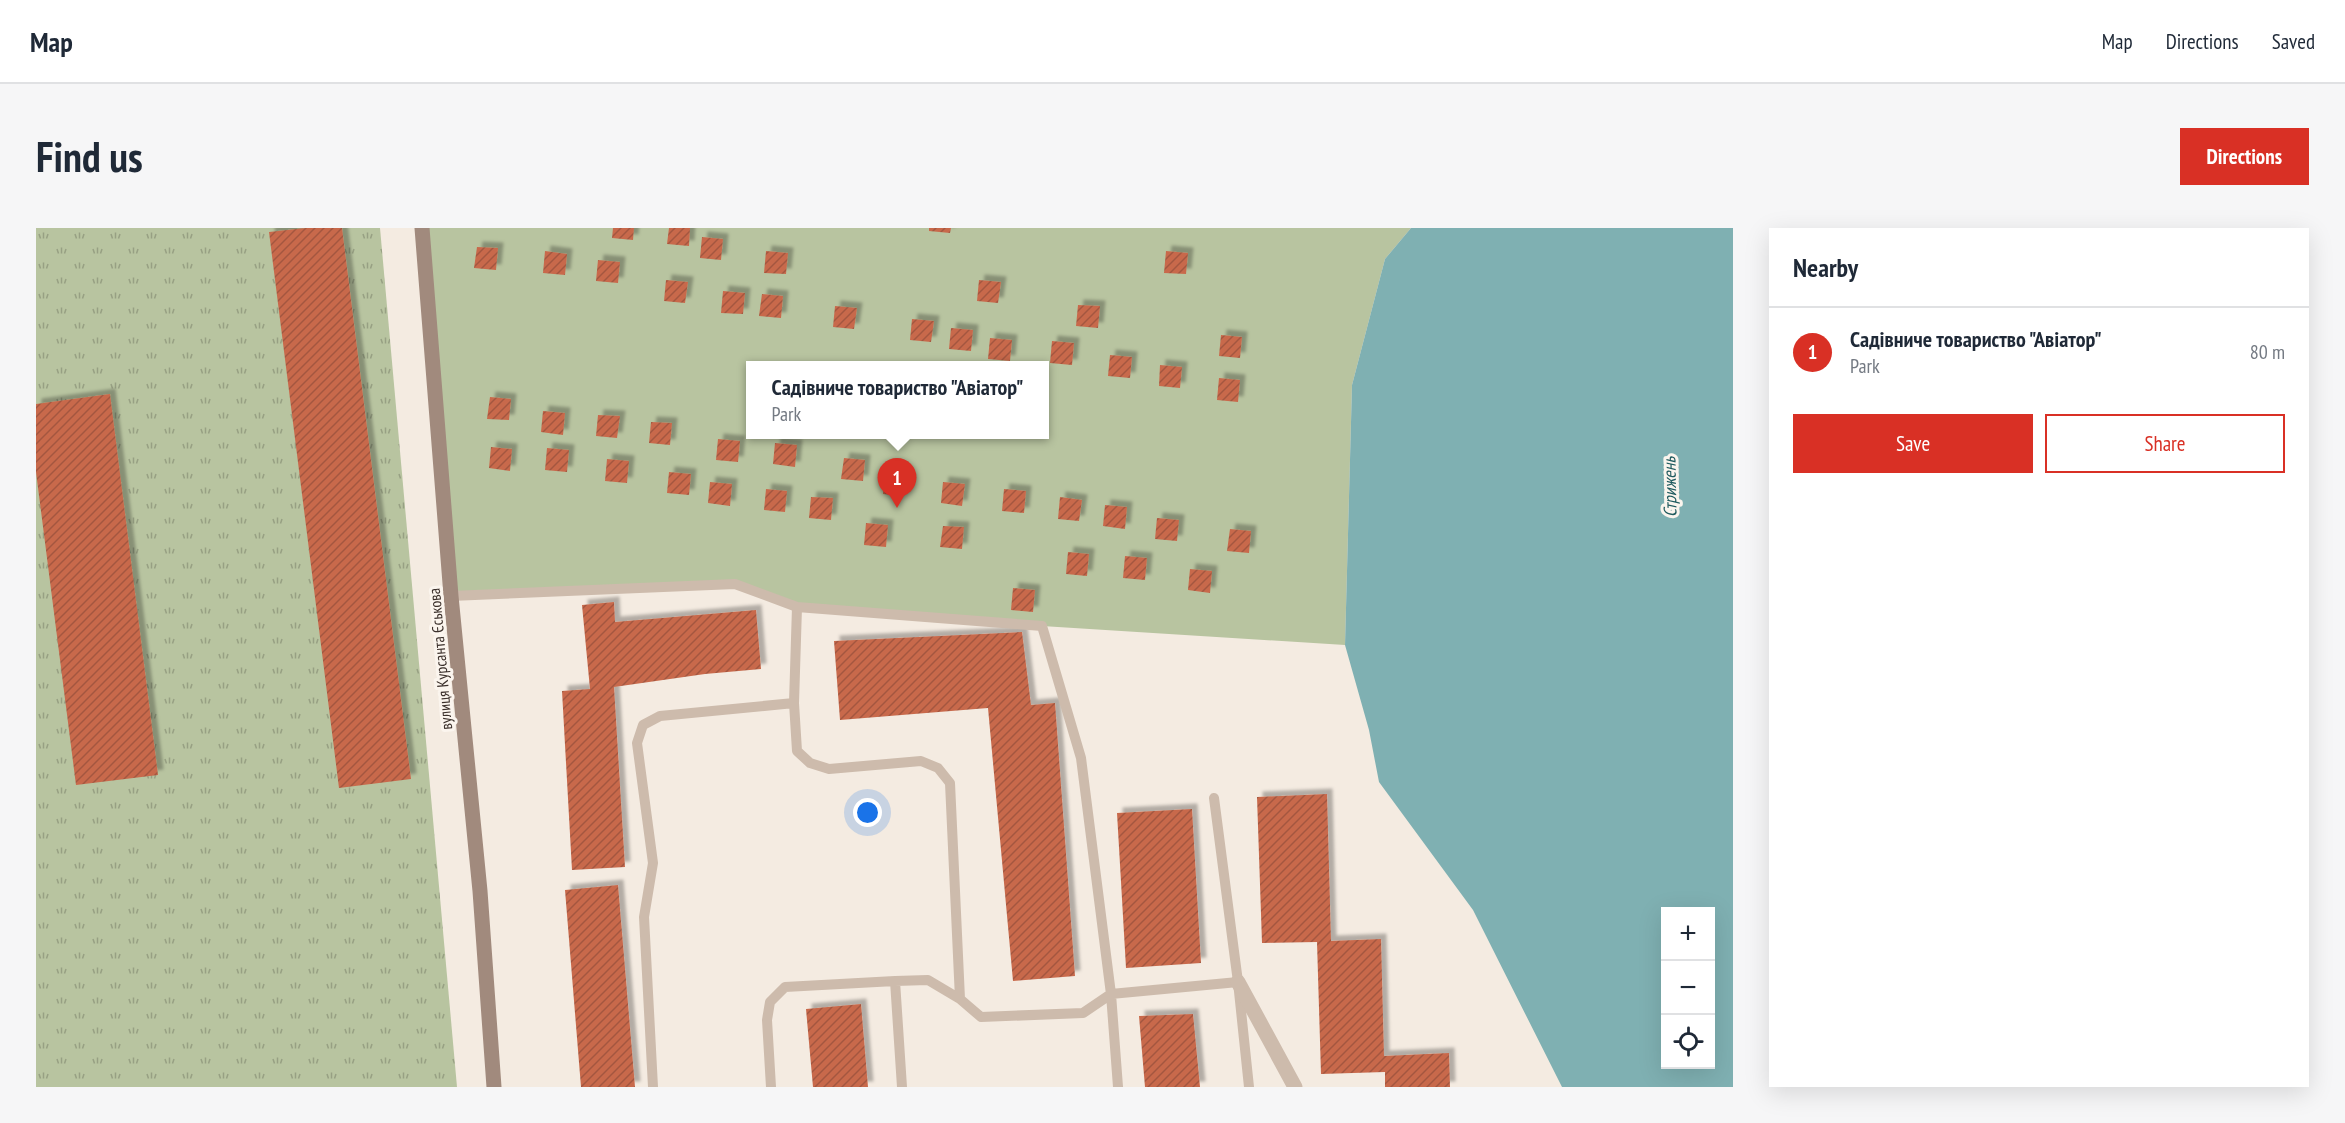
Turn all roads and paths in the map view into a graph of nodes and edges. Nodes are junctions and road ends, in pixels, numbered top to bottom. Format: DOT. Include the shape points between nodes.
graph roads {
  1 [pos="422,228"];
  2 [pos="451,596"];
  3 [pos="797,606"];
  4 [pos="794,703"];
  5 [pos="1214,798"];
  6 [pos="895,981"];
  7 [pos="1238,982"];
  8 [pos="1111,994"];
  9 [pos="960,999"];
  10 [pos="494,1087"];
  11 [pos="653,1087"];
  12 [pos="771,1087"];
  13 [pos="902,1087"];
  14 [pos="1118,1087"];
  15 [pos="1249,1087"];
  16 [pos="1295,1087"];
  1 -- 2 [label="street, вулиця Курсанта Єськова"];
  2 -- 3 [label="lane" via="735,584"];
  2 -- 10 [label="street, вулиця Курсанта Єськова" via="480,891"];
  3 -- 4 [label="lane"];
  3 -- 8 [label="lane" via="1042,626 1081,758"];
  4 -- 9 [label="lane" via="797,751 810,763 829,769 921,761 938,768 950,783"];
  4 -- 11 [label="lane" via="660,716 643,725 637,743 653,863 644,917"];
  5 -- 7 [label="lane"];
  6 -- 9 [label="lane" via="928,980"];
  6 -- 12 [label="lane" via="784,987 770,1002 767,1020"];
  6 -- 13 [label="lane"];
  7 -- 8 [label="lane"];
  7 -- 15 [label="lane"];
  7 -- 16 [label="street"];
  8 -- 9 [label="lane" via="1083,1013 981,1017"];
  8 -- 14 [label="lane"];
}
